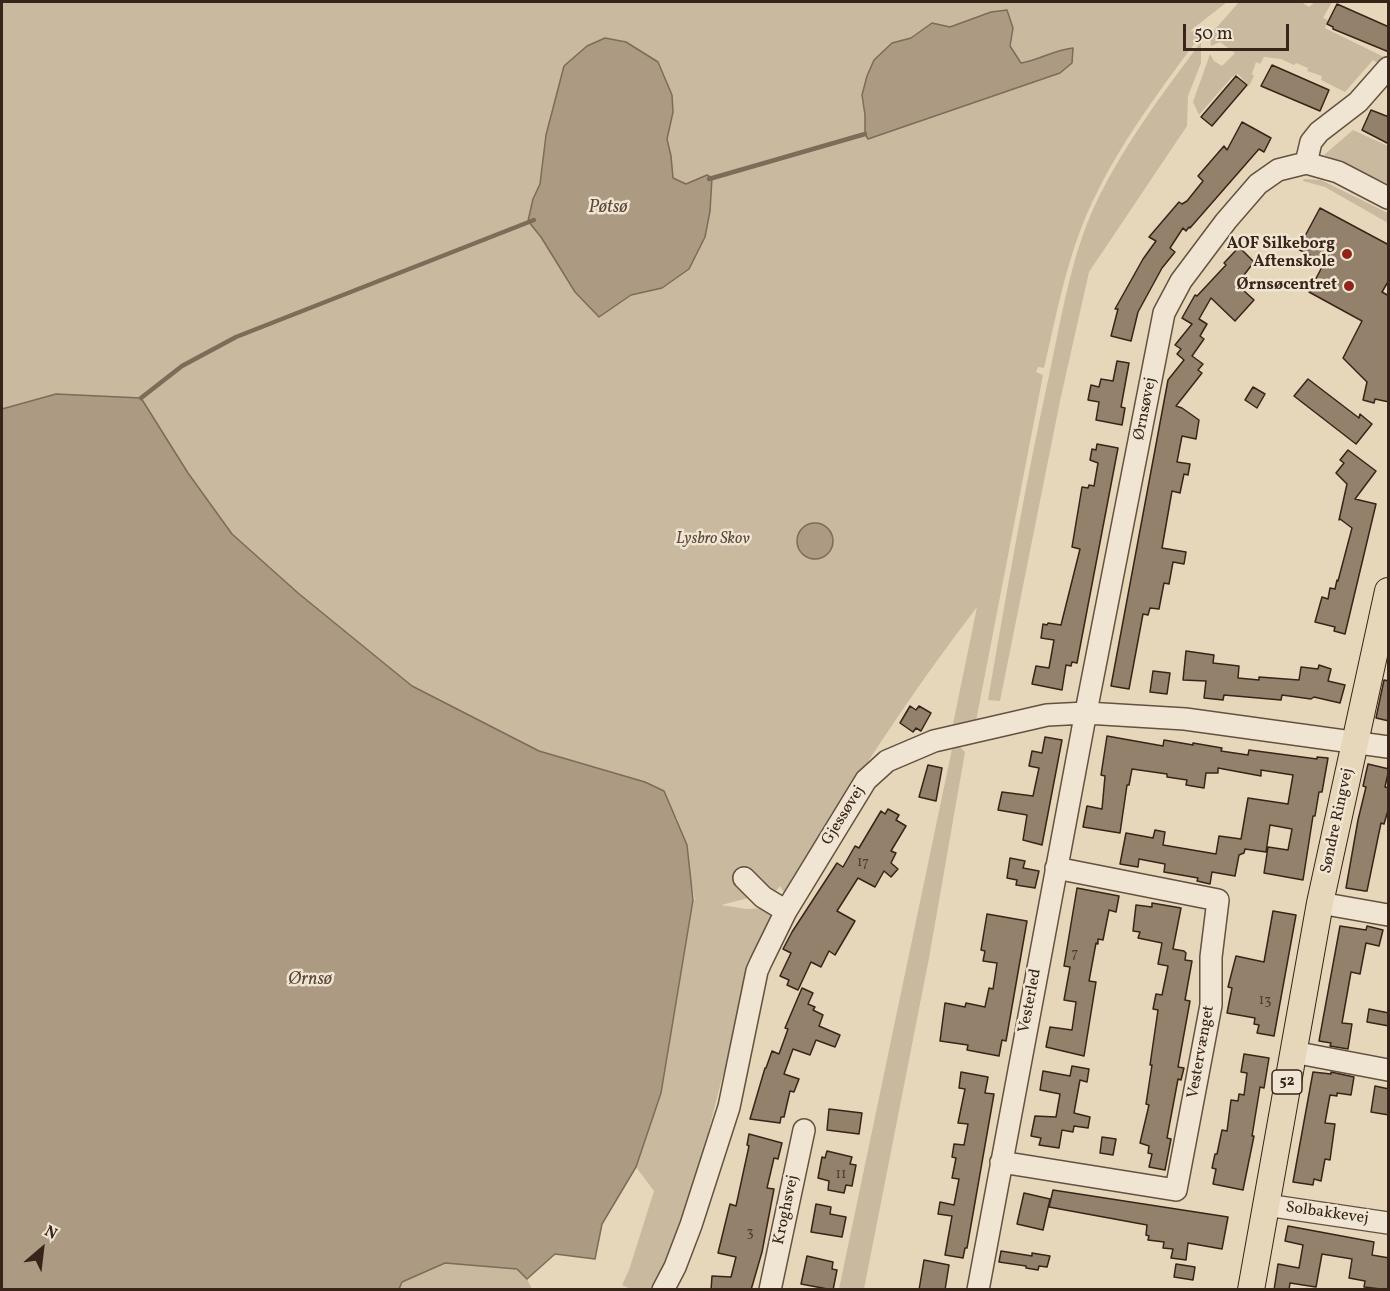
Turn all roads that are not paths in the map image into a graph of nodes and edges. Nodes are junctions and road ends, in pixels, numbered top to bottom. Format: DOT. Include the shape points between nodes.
graph roads {
  1 [pos="1389,68"];
  2 [pos="1306,163"];
  3 [pos="1389,198"];
  4 [pos="1389,591"];
  5 [pos="1086,713"];
  6 [pos="1355,741"];
  7 [pos="1389,747"];
  8 [pos="1056,868"];
  9 [pos="744,878"];
  10 [pos="1320,903"];
  11 [pos="786,911"];
  12 [pos="1389,915"];
  13 [pos="1293,1052"];
  14 [pos="1389,1070"];
  15 [pos="804,1130"];
  16 [pos="1001,1162"];
  17 [pos="1266,1205"];
  18 [pos="1389,1223"];
  19 [pos="663,1290"];
  20 [pos="770,1290"];
  21 [pos="978,1290"];
  22 [pos="1251,1290"];
  1 -- 2 [label="street" via="1358,102 1319,132 1311,142"];
  2 -- 3 [label="street" via="1338,172"];
  2 -- 5 [label="street, Ørnsøvej" via="1278,170 1258,184 1181,281 1164,313"];
  4 -- 6 [label="main road, Søndre Ringvej / 52"];
  5 -- 6 [label="street, Gjessøvej" via="1185,719"];
  5 -- 8 [label="street, Vesterled"];
  5 -- 11 [label="street, Gjessøvej" via="1047,715 934,741 887,761 866,780"];
  6 -- 7 [label="street, Gjessøvej"];
  6 -- 10 [label="main road, Søndre Ringvej / 52"];
  8 -- 16 [label="street, Vesterled"];
  8 -- 16 [label="street, Vestervænget" via="1218,900 1211,957 1211,1005 1176,1190"];
  9 -- 11 [label="street" via="763,897"];
  10 -- 12 [label="street"];
  10 -- 13 [label="main road, Søndre Ringvej / 52"];
  11 -- 19 [label="street, Gjessøvej" via="757,971 729,1107 691,1225"];
  13 -- 14 [label="street"];
  13 -- 17 [label="main road, Søndre Ringvej / 52"];
  15 -- 20 [label="street, Kroghsvej"];
  16 -- 21 [label="street, Vesterled"];
  17 -- 18 [label="street, Solbakkevej"];
  17 -- 22 [label="main road, Søndre Ringvej / 52"];
}
